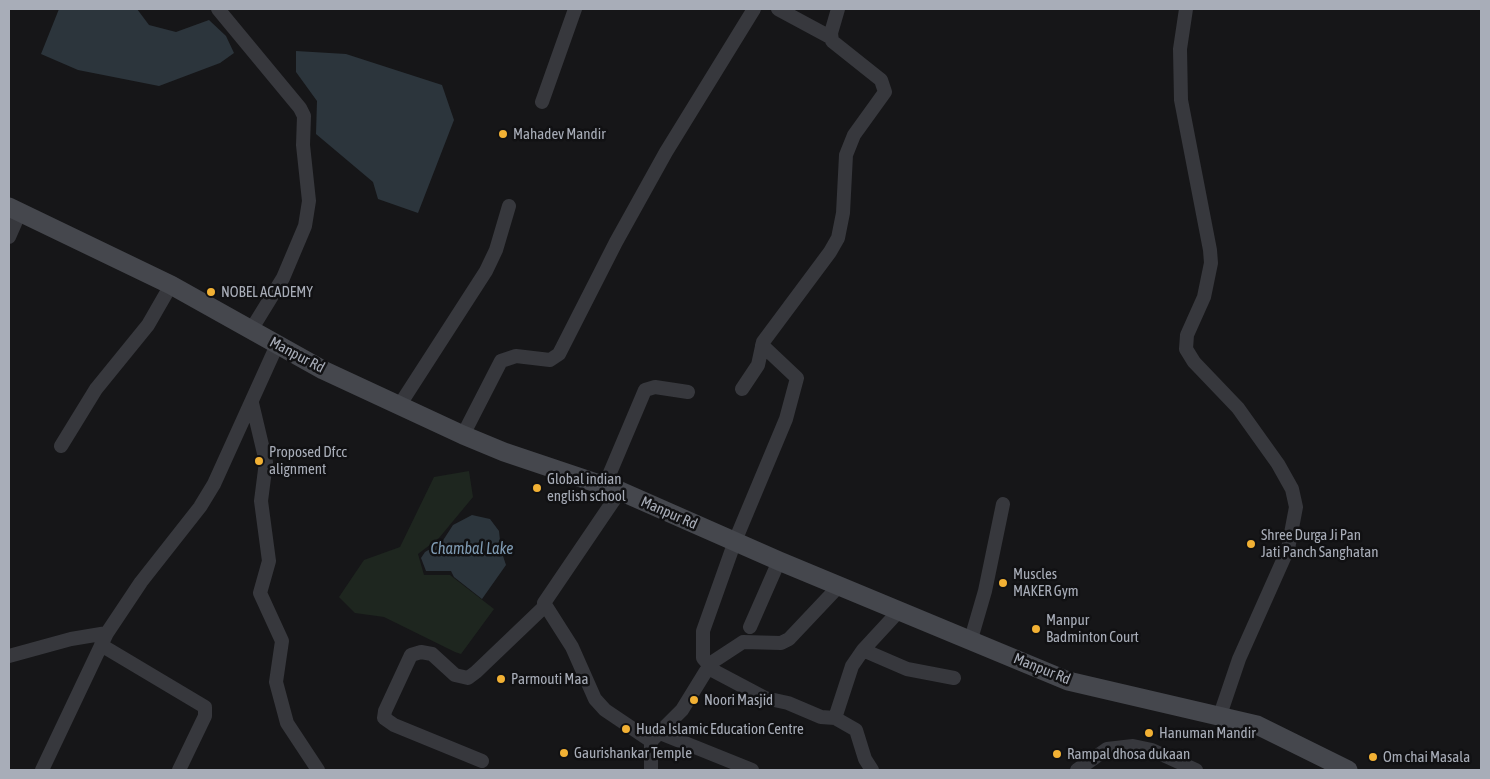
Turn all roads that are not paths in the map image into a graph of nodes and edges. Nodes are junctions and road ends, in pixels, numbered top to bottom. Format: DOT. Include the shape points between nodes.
graph roads {
  1 [pos="218,9"];
  2 [pos="575,9"];
  3 [pos="754,9"];
  4 [pos="778,9"];
  5 [pos="838,9"];
  6 [pos="1186,9"];
  7 [pos="830,37"];
  8 [pos="542,102"];
  9 [pos="509,206"];
  10 [pos="14,209"];
  11 [pos="9,236"];
  12 [pos="171,284"];
  13 [pos="251,330"];
  14 [pos="277,345"];
  15 [pos="762,345"];
  16 [pos="742,389"];
  17 [pos="688,392"];
  18 [pos="252,403"];
  19 [pos="399,406"];
  20 [pos="463,435"];
  21 [pos="61,446"];
  22 [pos="612,489"];
  23 [pos="1003,504"];
  24 [pos="734,541"];
  25 [pos="779,560"];
  26 [pos="840,585"];
  27 [pos="545,606"];
  28 [pos="899,611"];
  29 [pos="750,627"];
  30 [pos="104,639"];
  31 [pos="971,639"];
  32 [pos="863,650"];
  33 [pos="9,656"];
  34 [pos="711,665"];
  35 [pos="954,678"];
  36 [pos="1220,715"];
  37 [pos="835,718"];
  38 [pos="656,737"];
  39 [pos="482,761"];
  40 [pos="42,770"];
  41 [pos="179,770"];
  42 [pos="318,770"];
  43 [pos="651,770"];
  44 [pos="752,770"];
  45 [pos="872,770"];
  46 [pos="1077,770"];
  47 [pos="1196,770"];
  48 [pos="1348,770"];
  1 -- 13 [label="street" via="304,116 302,137 309,201 305,226 283,278"];
  2 -- 8 [label="street"];
  3 -- 20 [label="street" via="666,152 559,354 550,360 516,356 501,361"];
  4 -- 7 [label="street"];
  5 -- 7 [label="street"];
  6 -- 36 [label="street" via="1180,49 1181,100 1211,262 1204,296 1187,335 1186,349 1194,362 1238,408 1278,464 1292,489 1296,507 1288,549 1239,659"];
  7 -- 15 [label="street" via="834,44 881,80 885,92 854,135 846,155 843,213 838,238"];
  9 -- 19 [label="street" via="486,271"];
  10 -- 11 [label="street"];
  10 -- 12 [label="main road, Manpur Rd"];
  12 -- 13 [label="main road, Manpur Rd"];
  12 -- 21 [label="street" via="148,325 96,389"];
  13 -- 14 [label="main road, Manpur Rd"];
  14 -- 18 [label="street"];
  14 -- 19 [label="main road, Manpur Rd"];
  15 -- 16 [label="street" via="758,365"];
  15 -- 24 [label="street" via="797,378 786,419"];
  17 -- 22 [label="street" via="655,387 645,390"];
  18 -- 30 [label="street" via="229,456 200,507 141,582"];
  18 -- 42 [label="street" via="266,462 262,501 269,561 260,593 283,646 276,682 286,723"];
  19 -- 20 [label="main road, Manpur Rd"];
  20 -- 22 [label="main road, Manpur Rd"];
  22 -- 24 [label="main road, Manpur Rd"];
  22 -- 27 [label="street" via="546,597"];
  23 -- 31 [label="street" via="985,591"];
  24 -- 25 [label="main road, Manpur Rd"];
  24 -- 34 [label="street" via="703,631 703,658"];
  25 -- 26 [label="main road, Manpur Rd"];
  25 -- 29 [label="street"];
  26 -- 28 [label="main road, Manpur Rd"];
  26 -- 34 [label="street" via="789,639 781,643 743,642"];
  27 -- 38 [label="street" via="572,647 595,699 605,710"];
  27 -- 39 [label="street" via="468,678 455,675 428,652 411,655 384,711 384,718 394,725"];
  28 -- 31 [label="main road, Manpur Rd"];
  28 -- 32 [label="street"];
  30 -- 33 [label="street" via="77,638"];
  30 -- 40 [label="street"];
  30 -- 41 [label="street" via="205,707 205,716"];
  31 -- 36 [label="main road, Manpur Rd" via="1068,681"];
  32 -- 35 [label="street" via="907,669"];
  32 -- 37 [label="street" via="852,666"];
  34 -- 37 [label="street" via="714,672 765,698 788,703 821,717"];
  34 -- 38 [label="street" via="682,710"];
  36 -- 48 [label="main road, Manpur Rd" via="1275,732"];
  37 -- 45 [label="street" via="856,730"];
  38 -- 43 [label="street"];
  38 -- 44 [label="street"];
  46 -- 47 [label="street" via="1107,749 1133,746 1152,750"];
}
